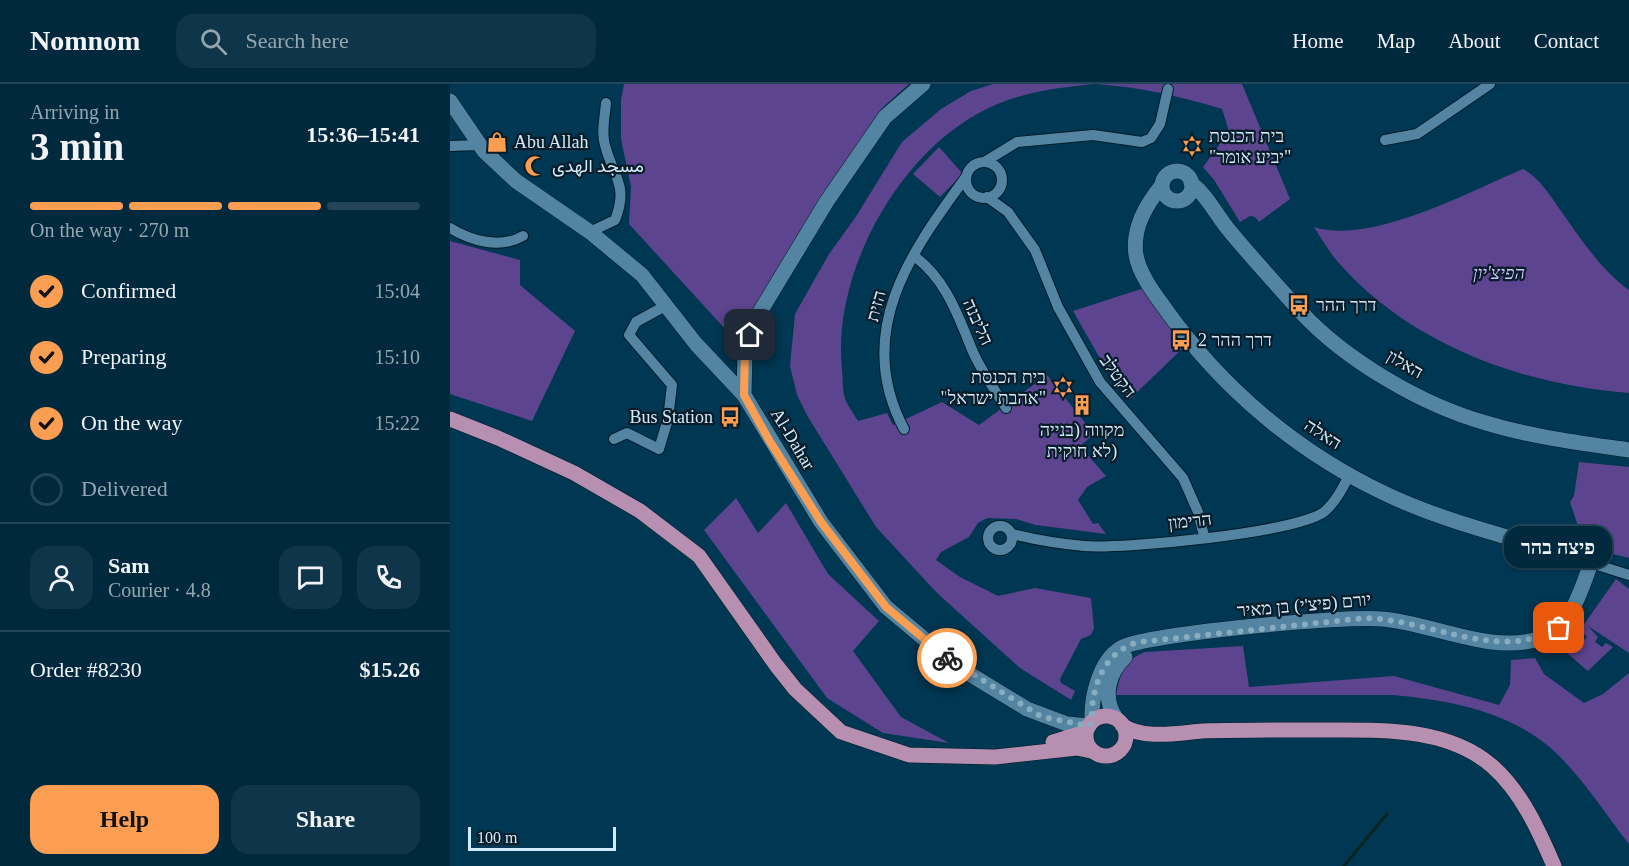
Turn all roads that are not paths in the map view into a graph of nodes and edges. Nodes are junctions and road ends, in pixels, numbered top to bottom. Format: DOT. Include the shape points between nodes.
graph roads {
  1 [pos="923,84"];
  2 [pos="1490,84"];
  3 [pos="1168,89"];
  4 [pos="450,101"];
  5 [pos="606,103"];
  6 [pos="1385,140"];
  7 [pos="1017,142"];
  8 [pos="480,145"];
  9 [pos="450,146"];
  10 [pos="986,161"];
  11 [pos="1001,174"];
  12 [pos="966,177"];
  13 [pos="1191,183"];
  14 [pos="1162,184"];
  15 [pos="1001,186"];
  16 [pos="983,197"];
  17 [pos="1178,201"];
  18 [pos="948,202"];
  19 [pos="1217,213"];
  20 [pos="1139,221"];
  21 [pos="1019,225"];
  22 [pos="450,228"];
  23 [pos="590,232"];
  24 [pos="523,236"];
  25 [pos="914,256"];
  26 [pos="665,306"];
  27 [pos="744,395"];
  28 [pos="1006,408"];
  29 [pos="450,419"];
  30 [pos="904,429"];
  31 [pos="614,439"];
  32 [pos="1629,450"];
  33 [pos="1350,474"];
  34 [pos="1012,534"];
  35 [pos="1204,536"];
  36 [pos="1591,563"];
  37 [pos="1629,575"];
  38 [pos="1154,639"];
  39 [pos="1119,722"];
  40 [pos="1089,726"];
  41 [pos="1161,734"];
  42 [pos="1125,742"];
  43 [pos="1091,751"];
  44 [pos="942,756"];
  45 [pos="1554,866"];
  1 -- 27 [label="street" via="885,117 827,201 755,320 745,350"];
  2 -- 6 [label="street" via="1417,134"];
  3 -- 7 [label="street" via="1156,133 1142,142 1093,135"];
  4 -- 8 [label="street, Al-Dahar"];
  5 -- 23 [label="street" via="604,144 621,186 621,204 615,220"];
  7 -- 10 [label="street"];
  7 -- 11 [label="street" via="1005,159"];
  8 -- 9 [label="street"];
  8 -- 23 [label="street, Al-Dahar" via="516,181"];
  10 -- 11 [label="street"];
  10 -- 12 [label="street" via="975,165"];
  11 -- 15 [label="street"];
  12 -- 16 [label="street" via="967,187"];
  12 -- 18 [label="street, הזית"];
  13 -- 14 [label="street" via="1177,171 1166,175"];
  13 -- 17 [label="street" via="1188,195"];
  13 -- 19 [label="street, האלון" via="1204,193"];
  14 -- 17 [label="street" via="1167,196"];
  14 -- 20 [label="street, האלה"];
  15 -- 16 [label="street" via="993,196"];
  15 -- 21 [label="street, הקטלב"];
  16 -- 18 [label="street" via="972,194"];
  16 -- 21 [label="street, הקטלב" via="1008,212"];
  17 -- 19 [label="street, האלון" via="1197,203"];
  17 -- 20 [label="street" via="1161,202"];
  18 -- 25 [label="street, הזית" via="926,230"];
  19 -- 32 [label="street, האלון" via="1314,326 1404,387 1448,410 1487,424"];
  20 -- 33 [label="street, האלה" via="1136,256 1142,271 1151,290 1191,344 1234,392 1292,438"];
  21 -- 35 [label="street, הקטלב" via="1035,250 1084,357 1125,413 1183,478"];
  22 -- 24 [label="street" via="468,239 510,243"];
  23 -- 26 [label="street, Al-Dahar" via="642,275"];
  25 -- 28 [label="street, הליבנה" via="941,283 974,354"];
  25 -- 30 [label="street, הזית" via="888,312 884,354 892,404"];
  26 -- 27 [label="street, Al-Dahar"];
  26 -- 31 [label="street" via="636,322 629,335 672,385 668,420 659,449 627,433"];
  27 -- 40 [label="street, Al-Dahar" via="821,522 886,607 958,667 1026,709 1058,721"];
  29 -- 44 [label="main road" via="574,473 640,511 699,556 795,689 841,732 909,755"];
  33 -- 35 [label="street, הרימון" via="1325,511 1310,520"];
  33 -- 36 [label="street, האלה" via="1389,495 1437,513"];
  34 -- 35 [label="street, הרימון" via="1042,542 1094,546"];
  36 -- 37 [label="street"];
  36 -- 38 [label="street, יורם (פיצ'י) בן מאיר" via="1575,603 1559,628 1530,641 1492,641 1365,618"];
  38 -- 39 [label="street, יורם (פיצ'י) בן מאיר" via="1128,653 1114,671 1107,695 1109,708"];
  38 -- 40 [label="street, יורם (פיצ'י) בן מאיר" via="1129,644 1113,654 1098,680"];
  39 -- 40 [label="main road" via="1104,716"];
  39 -- 41 [label="main road" via="1133,732"];
  39 -- 42 [label="main road"];
  40 -- 43 [label="main road" via="1086,739"];
  40 -- 44 [label="main road" via="1053,742"];
  41 -- 42 [label="main road"];
  41 -- 45 [label="main road" via="1345,731 1405,732 1436,738 1472,751 1493,767 1515,793"];
  42 -- 43 [label="main road" via="1114,755 1102,756"];
  43 -- 44 [label="main road" via="1077,748 995,757"];
}
